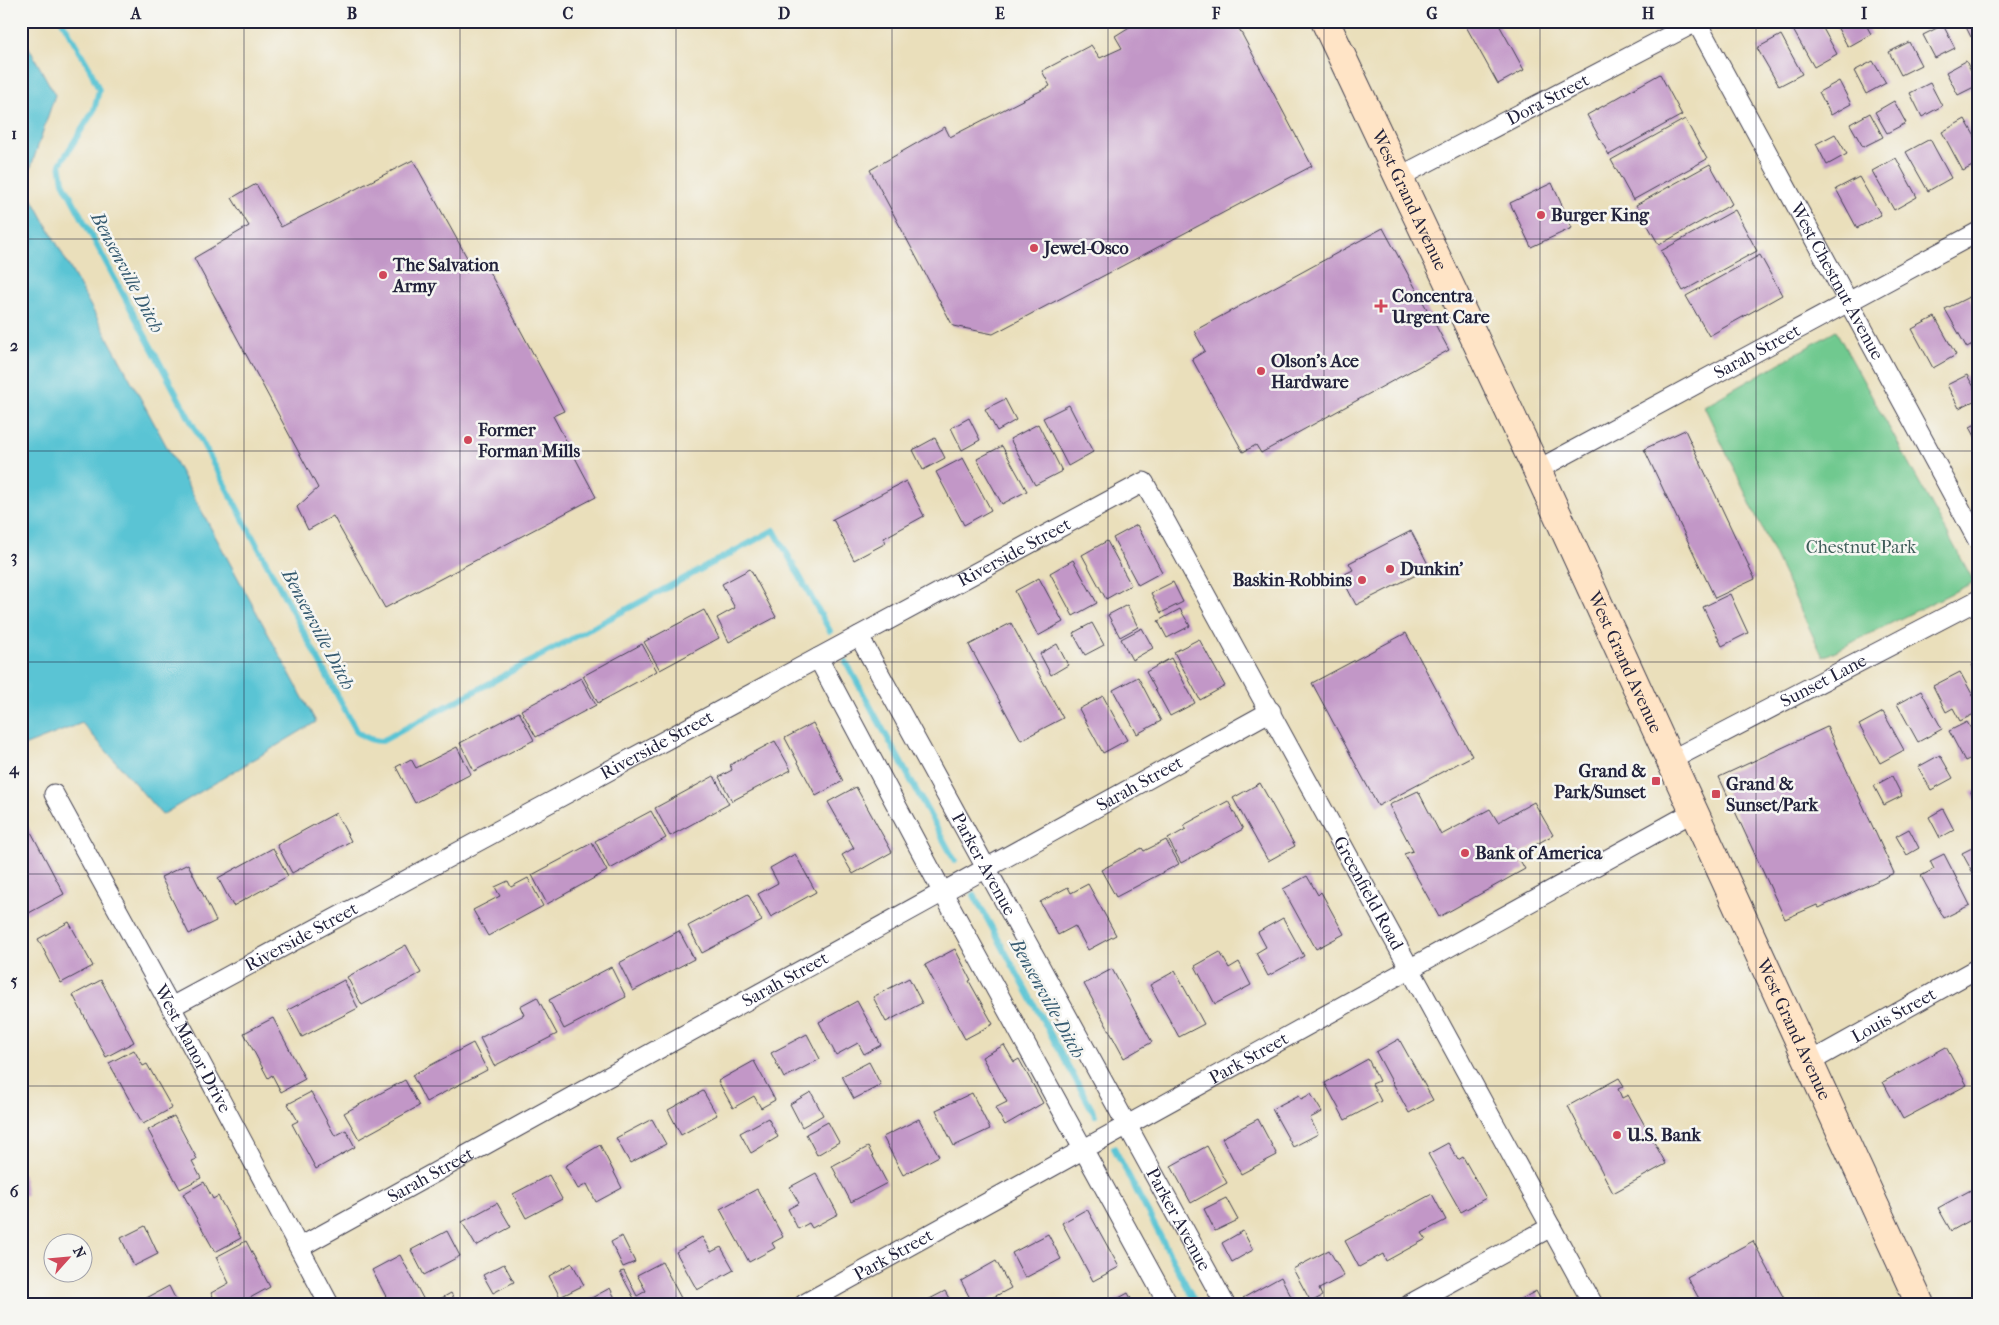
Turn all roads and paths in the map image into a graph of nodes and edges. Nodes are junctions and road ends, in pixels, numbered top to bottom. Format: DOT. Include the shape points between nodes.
graph roads {
  1 [pos="1325,21"];
  2 [pos="1697,22"];
  3 [pos="1397,178"];
  4 [pos="1978,232"];
  5 [pos="1849,303"];
  6 [pos="1537,470"];
  7 [pos="1144,482"];
  8 [pos="1978,541"];
  9 [pos="1978,600"];
  10 [pos="859,636"];
  11 [pos="818,658"];
  12 [pos="1271,711"];
  13 [pos="1670,761"];
  14 [pos="54,794"];
  15 [pos="1693,812"];
  16 [pos="986,866"];
  17 [pos="942,891"];
  18 [pos="1409,968"];
  19 [pos="1978,968"];
  20 [pos="171,1007"];
  21 [pos="1808,1063"];
  22 [pos="1126,1125"];
  23 [pos="1083,1149"];
  24 [pos="1551,1227"];
  25 [pos="300,1247"];
  26 [pos="326,1303"];
  27 [pos="804,1304"];
  28 [pos="1168,1304"];
  29 [pos="1224,1304"];
  30 [pos="1410,1304"];
  31 [pos="1593,1304"];
  32 [pos="1920,1304"];
  1 -- 3 [label="main road, West Grand Avenue"];
  2 -- 3 [label="street, Dora Street"];
  2 -- 5 [label="street, West Chestnut Avenue"];
  3 -- 6 [label="main road, West Grand Avenue"];
  4 -- 5 [label="street, Sarah Street"];
  5 -- 6 [label="street, Sarah Street"];
  5 -- 8 [label="street, West Chestnut Avenue"];
  6 -- 13 [label="main road, West Grand Avenue"];
  7 -- 10 [label="street, Riverside Street"];
  7 -- 12 [label="street, Greenfield Road"];
  9 -- 13 [label="street, Sunset Lane"];
  10 -- 11 [label="street, Riverside Street"];
  10 -- 16 [label="street, Parker Avenue"];
  11 -- 17 [label="street"];
  11 -- 20 [label="street, Riverside Street"];
  12 -- 16 [label="street, Sarah Street"];
  12 -- 18 [label="street, Greenfield Road"];
  13 -- 15 [label="main road, West Grand Avenue"];
  14 -- 20 [label="street, West Manor Drive"];
  15 -- 18 [label="street, Park Street"];
  15 -- 21 [label="main road, West Grand Avenue"];
  16 -- 17 [label="street, Sarah Street"];
  16 -- 22 [label="street, Parker Avenue"];
  17 -- 23 [label="street"];
  17 -- 25 [label="street, Sarah Street"];
  18 -- 22 [label="street, Park Street"];
  18 -- 24 [label="street, Greenfield Road"];
  19 -- 21 [label="street, Louis Street"];
  20 -- 25 [label="street, West Manor Drive"];
  21 -- 32 [label="main road, West Grand Avenue"];
  22 -- 23 [label="street, Park Street"];
  22 -- 29 [label="street, Parker Avenue"];
  23 -- 27 [label="street, Park Street"];
  23 -- 28 [label="street"];
  24 -- 30 [label="street"];
  24 -- 31 [label="street, Greenfield Road"];
  25 -- 26 [label="street, West Manor Drive"];
}
